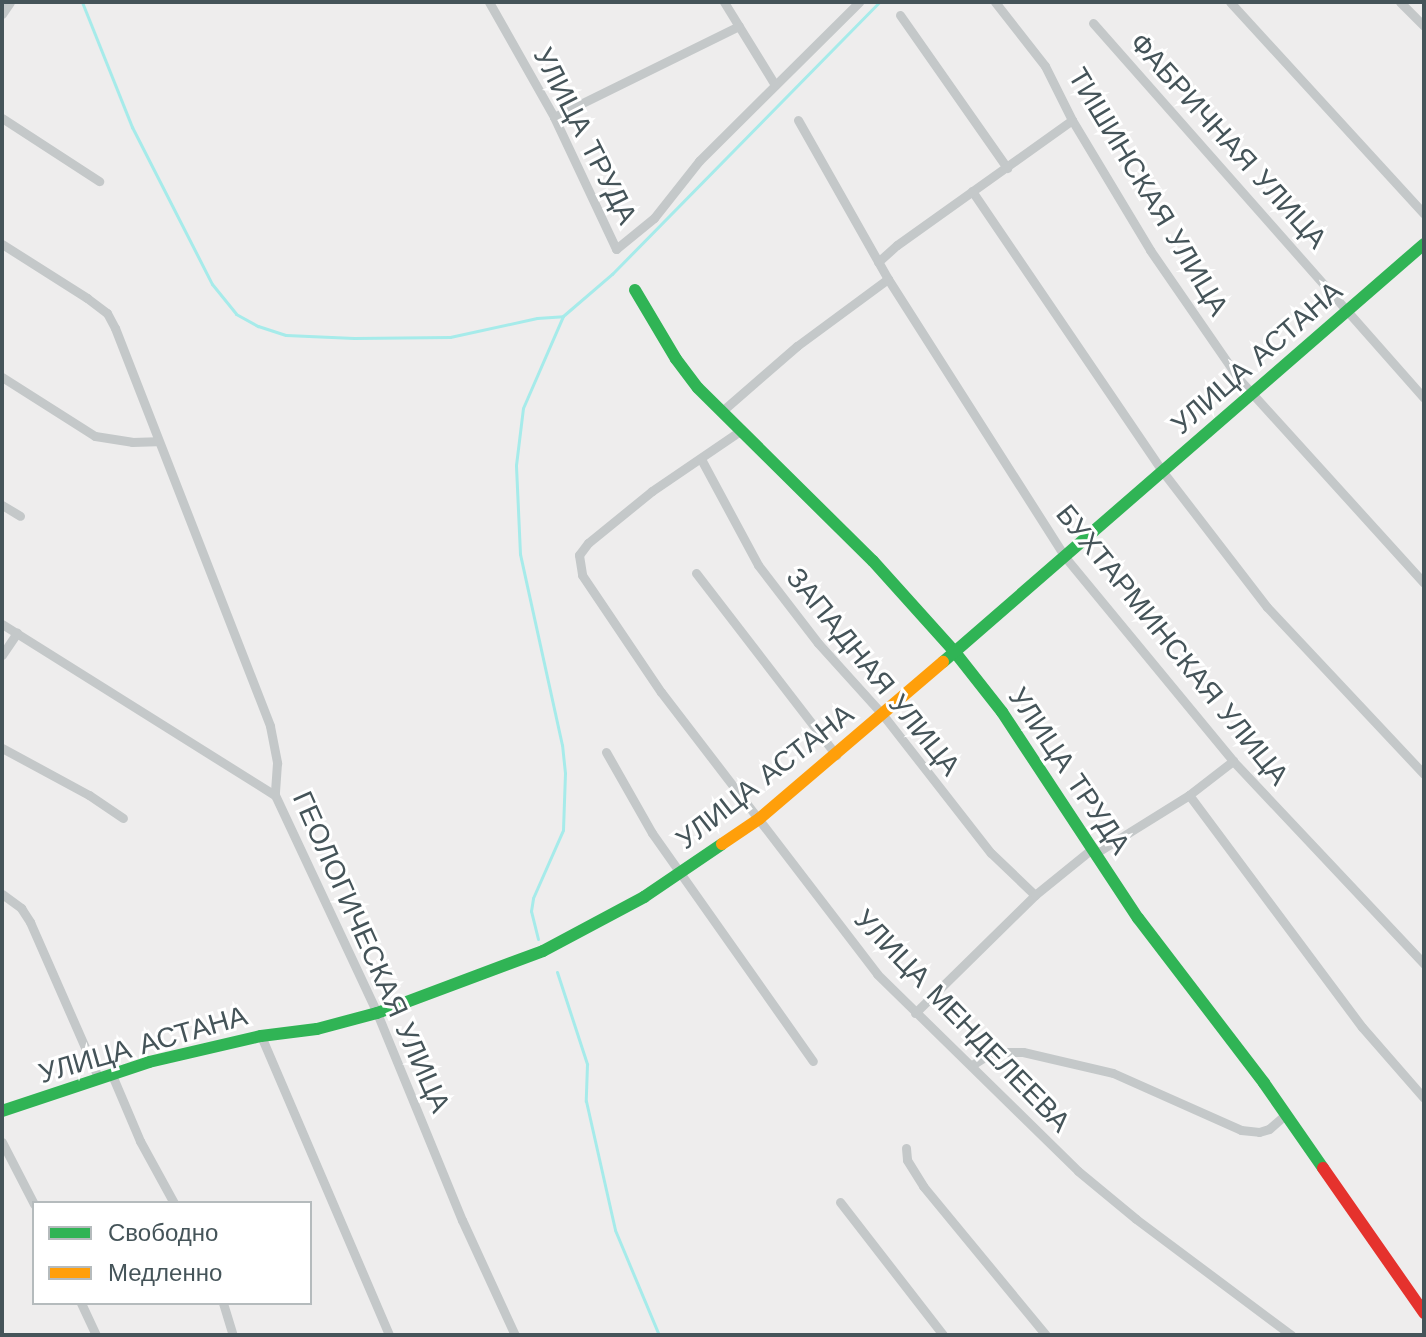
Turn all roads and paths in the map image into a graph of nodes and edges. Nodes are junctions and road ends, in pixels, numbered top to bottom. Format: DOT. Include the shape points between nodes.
graph roads {
  1 [pos="10,2"];
  2 [pos="489,2"];
  3 [pos="724,2"];
  4 [pos="859,2"];
  5 [pos="995,2"];
  6 [pos="1230,2"];
  7 [pos="1400,2"];
  8 [pos="2,14"];
  9 [pos="900,15"];
  10 [pos="1093,23"];
  11 [pos="739,26"];
  12 [pos="1424,26"];
  13 [pos="775,85"];
  14 [pos="554,117"];
  15 [pos="2,118"];
  16 [pos="798,120"];
  17 [pos="1072,120"];
  18 [pos="1007,168"];
  19 [pos="99,181"];
  20 [pos="972,191"];
  21 [pos="1424,214"];
  22 [pos="2,244"];
  23 [pos="1424,244"];
  24 [pos="878,262"];
  25 [pos="888,279"];
  26 [pos="635,290"];
  27 [pos="1347,311"];
  28 [pos="2,377"];
  29 [pos="1251,393"];
  30 [pos="1424,398"];
  31 [pos="721,412"];
  32 [pos="740,431"];
  33 [pos="156,441"];
  34 [pos="701,459"];
  35 [pos="1163,472"];
  36 [pos="2,505"];
  37 [pos="20,516"];
  38 [pos="1065,557"];
  39 [pos="696,573"];
  40 [pos="1424,583"];
  41 [pos="2,624"];
  42 [pos="17,633"];
  43 [pos="954,651"];
  44 [pos="2,655"];
  45 [pos="883,715"];
  46 [pos="2,748"];
  47 [pos="606,752"];
  48 [pos="836,755"];
  49 [pos="1233,761"];
  50 [pos="1424,774"];
  51 [pos="275,795"];
  52 [pos="1189,795"];
  53 [pos="123,818"];
  54 [pos="759,819"];
  55 [pos="1095,851"];
  56 [pos="682,872"];
  57 [pos="2,894"];
  58 [pos="1035,895"];
  59 [pos="1424,964"];
  60 [pos="377,1013"];
  61 [pos="915,1013"];
  62 [pos="261,1036"];
  63 [pos="813,1061"];
  64 [pos="972,1065"];
  65 [pos="112,1075"];
  66 [pos="99,1079"];
  67 [pos="1424,1098"];
  68 [pos="2,1111"];
  69 [pos="1285,1115"];
  70 [pos="2,1142"];
  71 [pos="906,1148"];
  72 [pos="32,1201"];
  73 [pos="173,1201"];
  74 [pos="840,1202"];
  75 [pos="82,1305"];
  76 [pos="224,1305"];
  77 [pos="1424,1313"];
  78 [pos="96,1335"];
  79 [pos="233,1335"];
  80 [pos="389,1335"];
  81 [pos="515,1335"];
  82 [pos="943,1335"];
  83 [pos="1046,1335"];
  84 [pos="1291,1335"];
  1 -- 8 [label="street"];
  2 -- 14 [label="street, УЛИЦА ТРУДА"];
  3 -- 11 [label="street"];
  4 -- 13 [label="street"];
  5 -- 17 [label="street, ТИШИНСКАЯ УЛИЦА" via="1045,66"];
  6 -- 21 [label="street"];
  7 -- 12 [label="street"];
  9 -- 18 [label="street"];
  10 -- 27 [label="street, ФАБРИЧНАЯ УЛИЦА"];
  11 -- 13 [label="street"];
  11 -- 14 [label="street"];
  13 -- 14 [label="street, УЛИЦА ТРУДА" via="699,161 654,218 616,249"];
  15 -- 19 [label="street"];
  16 -- 24 [label="street, БУХТАРМИНСКАЯ УЛИЦА"];
  17 -- 18 [label="street"];
  17 -- 29 [label="street, ТИШИНСКАЯ УЛИЦА" via="1150,250"];
  18 -- 20 [label="street"];
  20 -- 24 [label="street"];
  20 -- 35 [label="street"];
  22 -- 33 [label="street, ГЕОЛОГИЧЕСКАЯ УЛИЦА" via="107,313"];
  23 -- 27 [label="street, УЛИЦА АСТАНА"];
  24 -- 25 [label="street, БУХТАРМИНСКАЯ УЛИЦА"];
  25 -- 31 [label="street" via="797,346"];
  25 -- 38 [label="street, БУХТАРМИНСКАЯ УЛИЦА"];
  26 -- 31 [label="street, УЛИЦА ТРУДА" via="676,359"];
  27 -- 29 [label="street, УЛИЦА АСТАНА"];
  27 -- 30 [label="street, ФАБРИЧНАЯ УЛИЦА"];
  28 -- 33 [label="street" via="95,436"];
  29 -- 35 [label="street, УЛИЦА АСТАНА"];
  29 -- 40 [label="street, ТИШИНСКАЯ УЛИЦА"];
  31 -- 32 [label="street, УЛИЦА ТРУДА"];
  32 -- 34 [label="street"];
  32 -- 43 [label="street, УЛИЦА ТРУДА" via="873,561"];
  33 -- 51 [label="street, ГЕОЛОГИЧЕСКАЯ УЛИЦА" via="270,726 277,763"];
  34 -- 45 [label="street, ЗАПАДНАЯ УЛИЦА" via="758,565"];
  34 -- 54 [label="street, УЛИЦА МЕНДЕЛЕЕВА" via="588,543 579,563 661,692"];
  35 -- 38 [label="street, УЛИЦА АСТАНА"];
  35 -- 50 [label="street" via="1267,607"];
  36 -- 37 [label="street"];
  38 -- 43 [label="street, УЛИЦА АСТАНА"];
  38 -- 49 [label="street, БУХТАРМИНСКАЯ УЛИЦА"];
  39 -- 48 [label="street"];
  41 -- 42 [label="street"];
  42 -- 44 [label="street"];
  42 -- 51 [label="street"];
  43 -- 45 [label="street, УЛИЦА АСТАНА"];
  43 -- 55 [label="street, УЛИЦА ТРУДА" via="1002,712"];
  45 -- 48 [label="street, УЛИЦА АСТАНА"];
  45 -- 58 [label="street, ЗАПАДНАЯ УЛИЦА" via="991,853"];
  46 -- 53 [label="street"];
  47 -- 56 [label="street" via="652,833"];
  48 -- 54 [label="street, УЛИЦА АСТАНА"];
  49 -- 52 [label="street"];
  49 -- 59 [label="street, БУХТАРМИНСКАЯ УЛИЦА"];
  51 -- 60 [label="street, ГЕОЛОГИЧЕСКАЯ УЛИЦА"];
  52 -- 55 [label="street"];
  52 -- 67 [label="street" via="1362,1027"];
  54 -- 56 [label="street, УЛИЦА АСТАНА"];
  54 -- 61 [label="street, УЛИЦА МЕНДЕЛЕЕВА" via="828,914"];
  55 -- 58 [label="street"];
  55 -- 69 [label="street, УЛИЦА ТРУДА"];
  56 -- 60 [label="street, УЛИЦА АСТАНА" via="543,951"];
  56 -- 63 [label="street"];
  57 -- 66 [label="street" via="30,922"];
  58 -- 61 [label="street"];
  60 -- 62 [label="street, УЛИЦА АСТАНА" via="317,1029"];
  60 -- 81 [label="street, ГЕОЛОГИЧЕСКАЯ УЛИЦА"];
  61 -- 64 [label="street, УЛИЦА МЕНДЕЛЕЕВА"];
  62 -- 65 [label="street, УЛИЦА АСТАНА"];
  62 -- 80 [label="street"];
  64 -- 69 [label="street" via="993,1052 1023,1052 1113,1073 1250,1131 1269,1129"];
  64 -- 84 [label="street, УЛИЦА МЕНДЕЛЕЕВА" via="1078,1171"];
  65 -- 66 [label="street, УЛИЦА АСТАНА"];
  65 -- 73 [label="street"];
  66 -- 68 [label="street, УЛИЦА АСТАНА"];
  69 -- 77 [label="street, УЛИЦА ТРУДА"];
  70 -- 72 [label="street"];
  71 -- 83 [label="street" via="923,1186"];
  74 -- 82 [label="street"];
  75 -- 78 [label="street"];
  76 -- 79 [label="street"];
}
